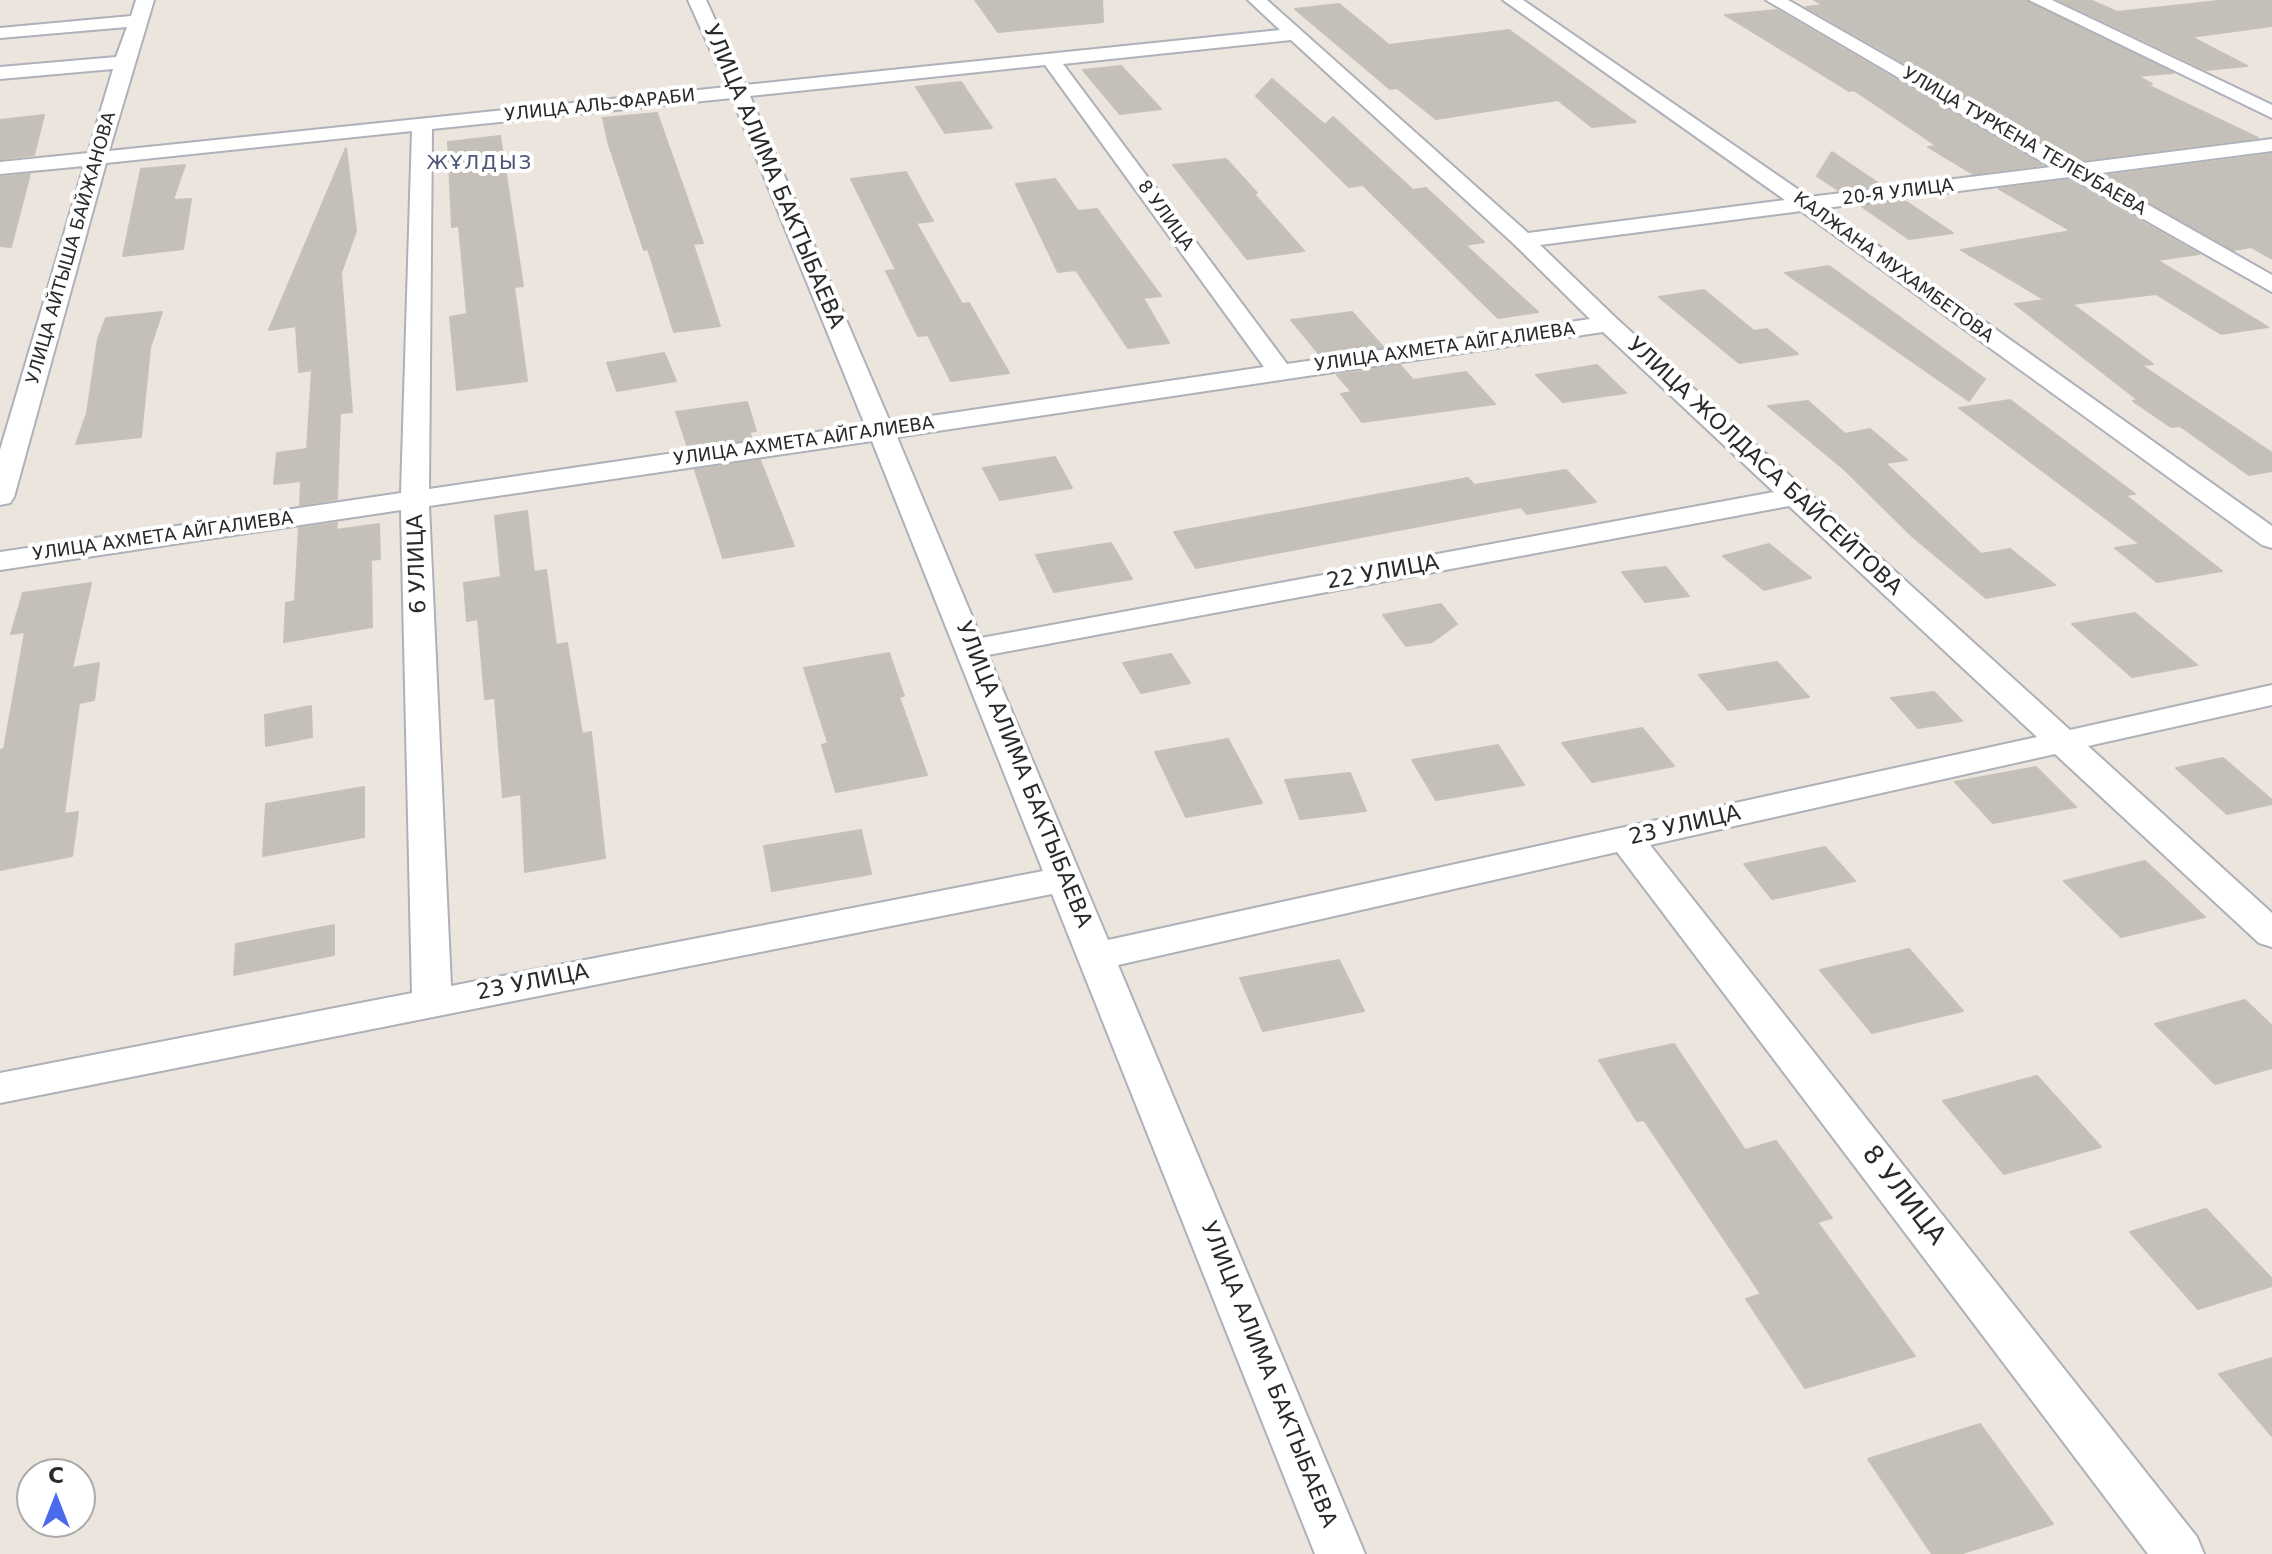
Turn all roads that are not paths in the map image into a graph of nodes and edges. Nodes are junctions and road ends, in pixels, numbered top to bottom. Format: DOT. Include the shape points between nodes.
graph roads {
  1 [pos="697,0"];
  2 [pos="1257,0"];
  3 [pos="1512,0"];
  4 [pos="1775,0"];
  5 [pos="2038,0"];
  6 [pos="143,10"];
  7 [pos="0,33"];
  8 [pos="1295,34"];
  9 [pos="1050,59"];
  10 [pos="124,62"];
  11 [pos="0,73"];
  12 [pos="739,92"];
  13 [pos="2272,112"];
  14 [pos="422,124"];
  15 [pos="2272,145"];
  16 [pos="98,157"];
  17 [pos="0,168"];
  18 [pos="2074,170"];
  19 [pos="1805,204"];
  20 [pos="1523,240"];
  21 [pos="2272,285"];
  22 [pos="1608,324"];
  23 [pos="1280,372"];
  24 [pos="881,431"];
  25 [pos="1795,496"];
  26 [pos="0,497"];
  27 [pos="415,499"];
  28 [pos="2272,539"];
  29 [pos="0,561"];
  30 [pos="970,649"];
  31 [pos="2272,695"];
  32 [pos="2063,742"];
  33 [pos="1626,839"];
  34 [pos="1065,879"];
  35 [pos="2272,934"];
  36 [pos="1097,956"];
  37 [pos="432,1003"];
  38 [pos="0,1088"];
  39 [pos="1340,1554"];
  40 [pos="2179,1554"];
  1 -- 12 [label="street, УЛИЦА АЛИМА БАКТЫБАЕВА"];
  2 -- 8 [label="street, УЛИЦА ЖОЛДАСА БАЙСЕЙТОВА"];
  3 -- 19 [label="street, КАЛЖАНА МУХАМБЕТОВА"];
  4 -- 18 [label="street, УЛИЦА ТУРКЕНА ТЕЛЕУБАЕВА"];
  5 -- 13 [label="street"];
  6 -- 7 [label="street"];
  6 -- 10 [label="street, УЛИЦА АЙТЫША БАЙЖАНОВА"];
  8 -- 9 [label="street, УЛИЦА АЛЬ-ФАРАБИ"];
  8 -- 20 [label="street, УЛИЦА ЖОЛДАСА БАЙСЕЙТОВА"];
  9 -- 12 [label="street, УЛИЦА АЛЬ-ФАРАБИ"];
  9 -- 23 [label="street, 8 УЛИЦА"];
  10 -- 11 [label="street"];
  10 -- 16 [label="street, УЛИЦА АЙТЫША БАЙЖАНОВА"];
  12 -- 14 [label="street, УЛИЦА АЛЬ-ФАРАБИ"];
  12 -- 24 [label="street, УЛИЦА АЛИМА БАКТЫБАЕВА"];
  14 -- 16 [label="street, УЛИЦА АЛЬ-ФАРАБИ"];
  14 -- 27 [label="street, 6 УЛИЦА"];
  15 -- 18 [label="street, 20-Я УЛИЦА"];
  16 -- 17 [label="street, УЛИЦА АЛЬ-ФАРАБИ"];
  16 -- 26 [label="street, УЛИЦА АЙТЫША БАЙЖАНОВА"];
  18 -- 19 [label="street, 20-Я УЛИЦА"];
  18 -- 21 [label="street, УЛИЦА ТУРКЕНА ТЕЛЕУБАЕВА"];
  19 -- 20 [label="street, 20-Я УЛИЦА"];
  19 -- 28 [label="street, КАЛЖАНА МУХАМБЕТОВА"];
  20 -- 22 [label="street, УЛИЦА ЖОЛДАСА БАЙСЕЙТОВА"];
  22 -- 23 [label="street, УЛИЦА АХМЕТА АЙГАЛИЕВА"];
  22 -- 25 [label="street, УЛИЦА ЖОЛДАСА БАЙСЕЙТОВА"];
  23 -- 24 [label="street, УЛИЦА АХМЕТА АЙГАЛИЕВА"];
  24 -- 27 [label="street, УЛИЦА АХМЕТА АЙГАЛИЕВА"];
  24 -- 30 [label="street, УЛИЦА АЛИМА БАКТЫБАЕВА"];
  25 -- 30 [label="street, 22 УЛИЦА"];
  25 -- 32 [label="street, УЛИЦА ЖОЛДАСА БАЙСЕЙТОВА"];
  27 -- 29 [label="street, УЛИЦА АХМЕТА АЙГАЛИЕВА"];
  27 -- 37 [label="street, 6 УЛИЦА"];
  30 -- 34 [label="street, УЛИЦА АЛИМА БАКТЫБАЕВА"];
  31 -- 32 [label="street, 23 УЛИЦА"];
  32 -- 33 [label="street, 23 УЛИЦА"];
  32 -- 35 [label="street, УЛИЦА ЖОЛДАСА БАЙСЕЙТОВА"];
  33 -- 36 [label="street, 23 УЛИЦА"];
  33 -- 40 [label="street, 8 УЛИЦА"];
  34 -- 36 [label="street, УЛИЦА АЛИМА БАКТЫБАЕВА"];
  34 -- 37 [label="street, 23 УЛИЦА"];
  36 -- 39 [label="street, УЛИЦА АЛИМА БАКТЫБАЕВА"];
  37 -- 38 [label="street, 23 УЛИЦА"];
}
